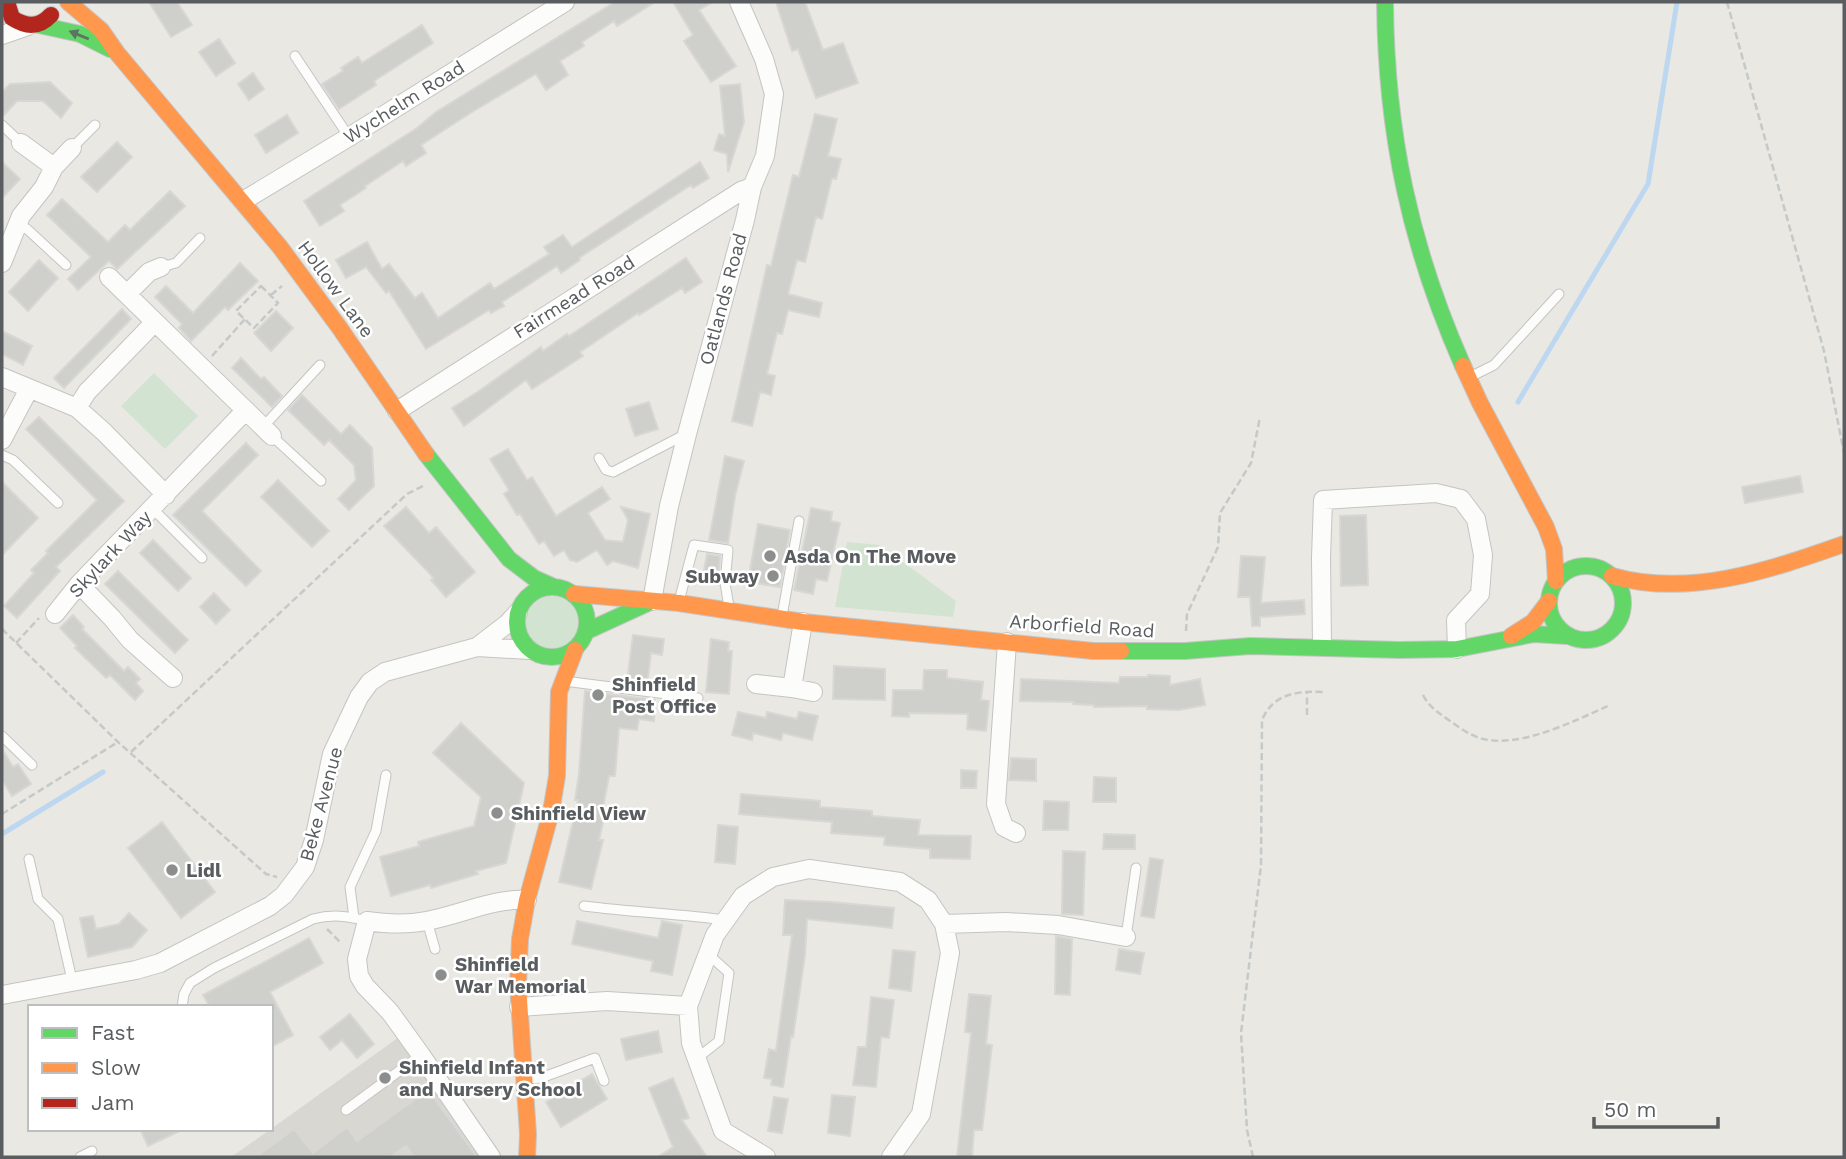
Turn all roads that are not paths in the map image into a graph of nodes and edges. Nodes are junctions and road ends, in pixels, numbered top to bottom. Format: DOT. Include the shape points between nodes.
graph roads {
  1 [pos="55,2"];
  2 [pos="68,2"];
  3 [pos="739,2"];
  4 [pos="1385,2"];
  5 [pos="5,3"];
  6 [pos="556,4"];
  7 [pos="34,26"];
  8 [pos="2,34"];
  9 [pos="117,53"];
  10 [pos="295,56"];
  11 [pos="2,125"];
  12 [pos="95,125"];
  13 [pos="349,137"];
  14 [pos="21,143"];
  15 [pos="72,148"];
  16 [pos="54,167"];
  17 [pos="752,187"];
  18 [pos="243,201"];
  19 [pos="17,225"];
  20 [pos="201,238"];
  21 [pos="2,262"];
  22 [pos="66,265"];
  23 [pos="161,267"];
  24 [pos="109,277"];
  25 [pos="127,294"];
  26 [pos="1559,294"];
  27 [pos="154,323"];
  28 [pos="320,365"];
  29 [pos="2,377"];
  30 [pos="1468,377"];
  31 [pos="29,389"];
  32 [pos="77,408"];
  33 [pos="246,410"];
  34 [pos="397,411"];
  35 [pos="267,431"];
  36 [pos="687,434"];
  37 [pos="2,440"];
  38 [pos="2,455"];
  39 [pos="600,458"];
  40 [pos="321,481"];
  41 [pos="159,502"];
  42 [pos="58,503"];
  43 [pos="799,521"];
  44 [pos="1550,534"];
  45 [pos="1844,544"];
  46 [pos="202,558"];
  47 [pos="509,559"];
  48 [pos="1588,566"];
  49 [pos="1612,576"];
  50 [pos="1556,581"];
  51 [pos="79,584"];
  52 [pos="1685,584"];
  53 [pos="554,587"];
  54 [pos="574,594"];
  55 [pos="652,601"];
  56 [pos="1549,601"];
  57 [pos="678,603"];
  58 [pos="519,609"];
  59 [pos="729,610"];
  60 [pos="55,614"];
  61 [pos="1622,615"];
  62 [pos="782,617"];
  63 [pos="803,622"];
  64 [pos="587,631"];
  65 [pos="1511,636"];
  66 [pos="1567,636"];
  67 [pos="1007,642"];
  68 [pos="1322,646"];
  69 [pos="477,647"];
  70 [pos="1457,649"];
  71 [pos="575,650"];
  72 [pos="534,653"];
  73 [pos="173,678"];
  74 [pos="756,684"];
  75 [pos="561,686"];
  76 [pos="792,688"];
  77 [pos="813,692"];
  78 [pos="698,698"];
  79 [pos="2,736"];
  80 [pos="32,765"];
  81 [pos="386,775"];
  82 [pos="1016,834"];
  83 [pos="29,859"];
  84 [pos="1136,868"];
  85 [pos="527,900"];
  86 [pos="584,906"];
  87 [pos="361,919"];
  88 [pos="726,920"];
  89 [pos="427,921"];
  90 [pos="943,924"];
  91 [pos="1126,937"];
  92 [pos="435,949"];
  93 [pos="708,954"];
  94 [pos="72,980"];
  95 [pos="2,995"];
  96 [pos="182,1005"];
  97 [pos="688,1006"];
  98 [pos="519,1007"];
  99 [pos="421,1055"];
  100 [pos="696,1059"];
  101 [pos="524,1080"];
  102 [pos="604,1081"];
  103 [pos="346,1110"];
  104 [pos="92,1151"];
  105 [pos="80,1157"];
  106 [pos="491,1157"];
  107 [pos="527,1157"];
  108 [pos="766,1157"];
  109 [pos="891,1157"];
  1 -- 7 [label="main road" via="48,19"];
  2 -- 9 [label="main road, Hollow Lane" via="101,30"];
  3 -- 17 [label="street, Oatlands Road" via="774,94 765,156"];
  4 -- 30 [label="main road" via="1387,88 1405,200 1432,290"];
  5 -- 7 [label="main road" via="12,18"];
  6 -- 13 [label="street, Wychelm Road"];
  7 -- 8 [label="street"];
  9 -- 7 [label="main road, Hollow Lane, one-way" via="80,34"];
  9 -- 18 [label="main road, Hollow Lane"];
  10 -- 13 [label="lane"];
  11 -- 14 [label="lane"];
  12 -- 15 [label="lane"];
  13 -- 18 [label="street, Wychelm Road"];
  14 -- 16 [label="street"];
  15 -- 16 [label="street"];
  16 -- 19 [label="street"];
  17 -- 34 [label="street, Fairmead Road"];
  17 -- 36 [label="street, Oatlands Road"];
  18 -- 34 [label="main road, Hollow Lane"];
  19 -- 21 [label="street"];
  19 -- 22 [label="lane"];
  20 -- 23 [label="lane" via="176,263"];
  23 -- 25 [label="street" via="149,272"];
  24 -- 25 [label="street"];
  25 -- 27 [label="street"];
  26 -- 30 [label="lane" via="1494,365"];
  27 -- 32 [label="street"];
  27 -- 33 [label="street"];
  28 -- 35 [label="lane"];
  29 -- 31 [label="street, Skylark Way"];
  30 -- 44 [label="main road"];
  31 -- 32 [label="street, Skylark Way"];
  31 -- 37 [label="street"];
  32 -- 41 [label="street, Skylark Way" via="104,432"];
  33 -- 35 [label="street"];
  33 -- 41 [label="street, Skylark Way"];
  34 -- 47 [label="main road, Hollow Lane" via="438,471"];
  35 -- 40 [label="lane"];
  36 -- 39 [label="lane" via="613,472"];
  36 -- 55 [label="street, Oatlands Road"];
  38 -- 42 [label="lane"];
  41 -- 46 [label="lane"];
  41 -- 51 [label="street, Skylark Way"];
  43 -- 62 [label="lane"];
  44 -- 48 [label="main road"];
  44 -- 50 [label="main road"];
  45 -- 52 [label="main road" via="1755,571"];
  47 -- 53 [label="main road, Hollow Lane"];
  47 -- 58 [label="main road, Hollow Lane"];
  48 -- 49 [label="main road"];
  48 -- 50 [label="main road" via="1564,573"];
  49 -- 52 [label="main road" via="1657,586"];
  49 -- 61 [label="main road" via="1624,597"];
  50 -- 56 [label="main road"];
  51 -- 60 [label="street, Skylark Way"];
  51 -- 73 [label="street" via="130,640"];
  52 -- 61 [label="main road" via="1646,596"];
  53 -- 54 [label="main road"];
  53 -- 58 [label="main road" via="528,595"];
  54 -- 55 [label="main road, Arborfield Road"];
  54 -- 64 [label="main road" via="586,611"];
  55 -- 57 [label="main road, Arborfield Road"];
  55 -- 64 [label="main road, Arborfield Road"];
  56 -- 65 [label="main road, Arborfield Road" via="1532,624"];
  56 -- 66 [label="main road" via="1552,618"];
  57 -- 59 [label="main road, Arborfield Road"];
  57 -- 59 [label="lane" via="694,545 728,550 725,583"];
  58 -- 69 [label="street"];
  58 -- 72 [label="main road" via="517,629"];
  59 -- 62 [label="main road, Arborfield Road"];
  61 -- 66 [label="main road" via="1601,638"];
  62 -- 63 [label="main road, Arborfield Road"];
  63 -- 67 [label="main road, Arborfield Road"];
  63 -- 76 [label="street"];
  64 -- 71 [label="main road"];
  65 -- 66 [label="main road, Arborfield Road"];
  65 -- 70 [label="main road, Arborfield Road"];
  67 -- 68 [label="main road, Arborfield Road" via="1093,651"];
  67 -- 82 [label="street" via="996,804 1004,827"];
  68 -- 70 [label="main road, Arborfield Road"];
  68 -- 70 [label="street" via="1324,500 1436,493 1461,499 1476,519 1483,555 1480,593 1456,620"];
  69 -- 72 [label="street"];
  69 -- 94 [label="street, Beke Avenue" via="385,672 370,682 332,754 305,867 270,906 160,963"];
  71 -- 72 [label="main road" via="552,658"];
  71 -- 75 [label="main road"];
  72 -- 75 [label="main road"];
  74 -- 76 [label="street"];
  75 -- 78 [label="lane"];
  75 -- 85 [label="main road" via="551,812"];
  76 -- 77 [label="street"];
  79 -- 80 [label="lane"];
  81 -- 87 [label="lane" via="376,831 350,887"];
  83 -- 94 [label="lane" via="38,899 58,919"];
  84 -- 91 [label="lane"];
  85 -- 89 [label="street" via="507,899"];
  85 -- 98 [label="main road" via="520,939"];
  86 -- 88 [label="lane"];
  87 -- 89 [label="street" via="409,924"];
  87 -- 96 [label="lane" via="329,915 313,919 190,983"];
  87 -- 99 [label="street" via="359,976"];
  88 -- 90 [label="street" via="743,896 773,877 808,869 900,881 928,900"];
  88 -- 93 [label="street"];
  89 -- 92 [label="lane"];
  90 -- 91 [label="street" via="1058,925"];
  90 -- 109 [label="street" via="950,953 921,1114"];
  93 -- 97 [label="street"];
  93 -- 100 [label="lane" via="729,973 719,1041"];
  94 -- 95 [label="street, Beke Avenue"];
  97 -- 98 [label="street" via="607,1001"];
  97 -- 100 [label="street"];
  98 -- 101 [label="main road"];
  99 -- 103 [label="lane"];
  99 -- 106 [label="street"];
  100 -- 108 [label="street" via="723,1131"];
  101 -- 102 [label="lane" via="595,1058"];
  101 -- 107 [label="main road"];
  104 -- 105 [label="lane"];
}
